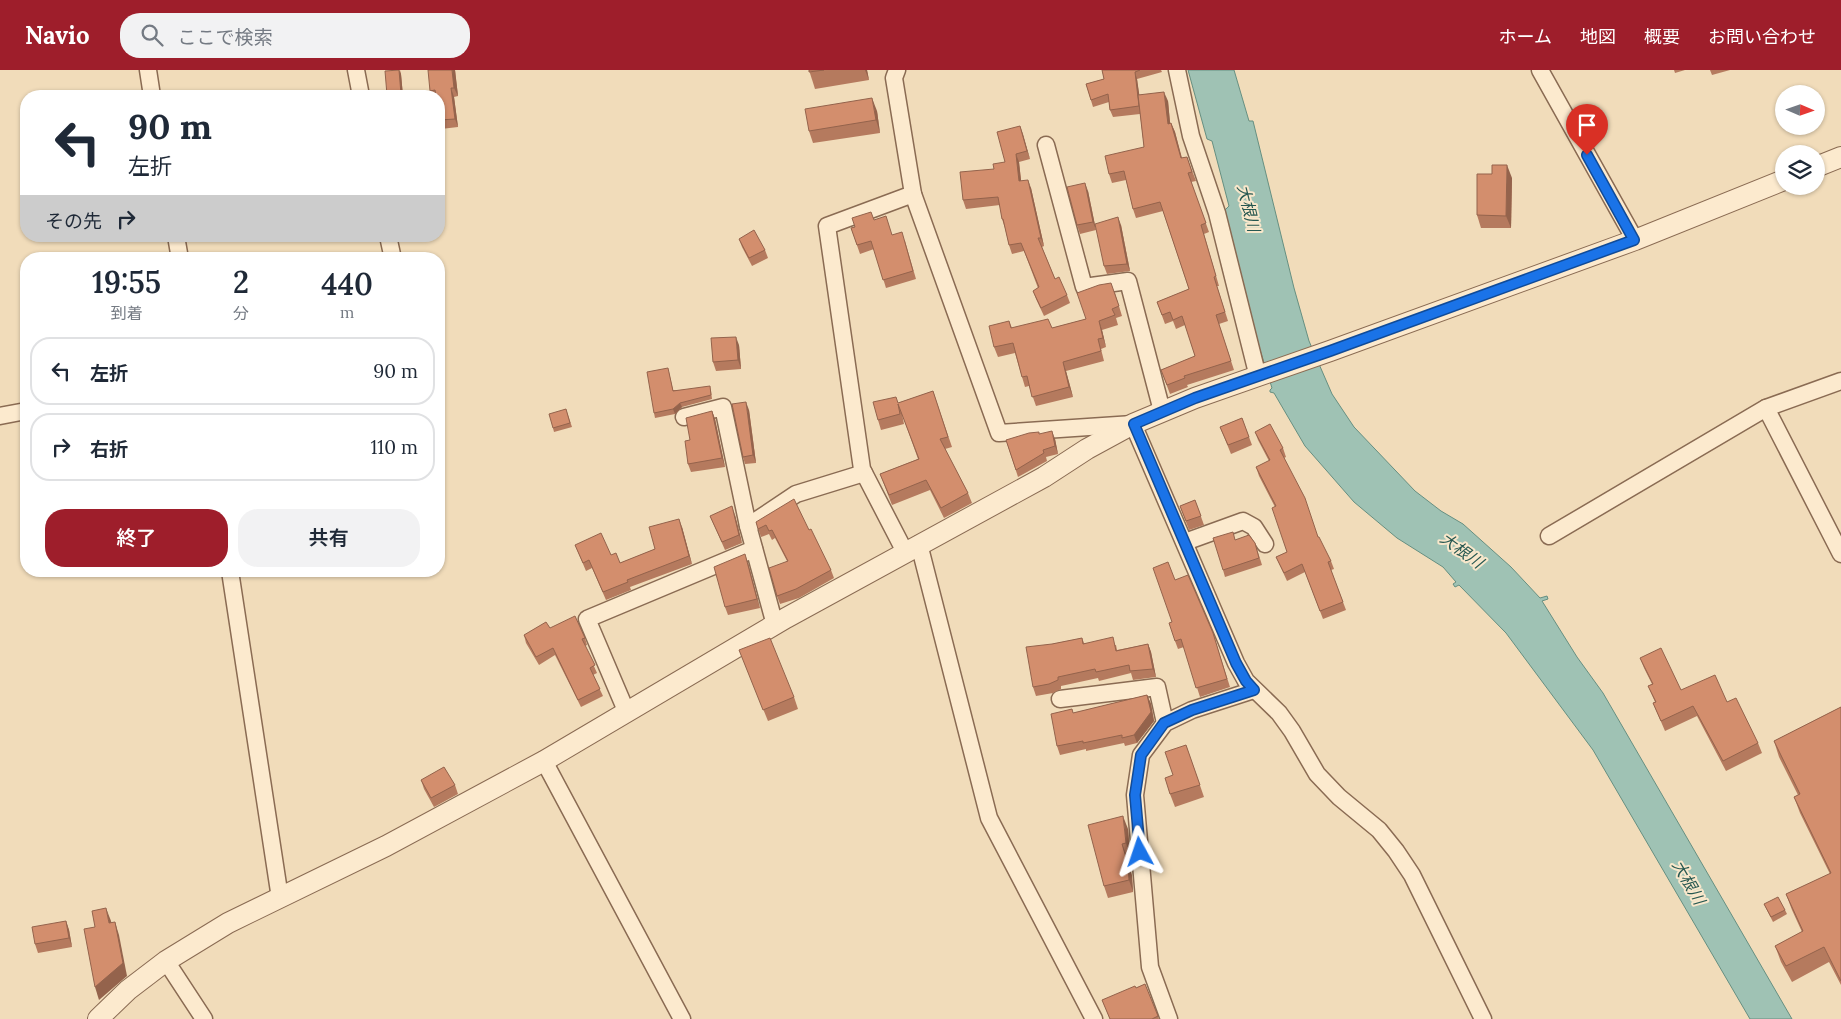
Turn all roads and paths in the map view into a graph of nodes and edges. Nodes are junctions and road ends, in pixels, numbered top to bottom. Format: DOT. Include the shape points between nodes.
graph roads {
  1 [pos="148,70"];
  2 [pos="356,70"];
  3 [pos="897,70"];
  4 [pos="1177,70"];
  5 [pos="1540,70"];
  6 [pos="151,90"];
  7 [pos="360,90"];
  8 [pos="1046,145"];
  9 [pos="1841,157"];
  10 [pos="1825,163"];
  11 [pos="1775,184"];
  12 [pos="913,194"];
  13 [pos="1634,240"];
  14 [pos="1258,377"];
  15 [pos="1841,381"];
  16 [pos="1766,408"];
  17 [pos="20,412"];
  18 [pos="1162,412"];
  19 [pos="0,416"];
  20 [pos="684,417"];
  21 [pos="1134,424"];
  22 [pos="864,474"];
  23 [pos="748,526"];
  24 [pos="1549,536"];
  25 [pos="1185,542"];
  26 [pos="1265,544"];
  27 [pos="912,548"];
  28 [pos="754,549"];
  29 [pos="1841,554"];
  30 [pos="231,577"];
  31 [pos="775,625"];
  32 [pos="1254,690"];
  33 [pos="1060,700"];
  34 [pos="628,712"];
  35 [pos="1164,723"];
  36 [pos="544,761"];
  37 [pos="280,898"];
  38 [pos="166,961"];
  39 [pos="98,1019"];
  40 [pos="204,1019"];
  41 [pos="682,1019"];
  42 [pos="1094,1019"];
  43 [pos="1170,1019"];
  44 [pos="1483,1019"];
  1 -- 6 [label="street"];
  2 -- 7 [label="street"];
  3 -- 12 [label="street" via="894,78"];
  4 -- 14 [label="street" via="1191,136 1217,213"];
  5 -- 13 [label="street"];
  8 -- 18 [label="street" via="1084,287 1128,281"];
  9 -- 10 [label="street"];
  11 -- 13 [label="street"];
  12 -- 21 [label="street" via="999,433"];
  12 -- 22 [label="street" via="827,226"];
  13 -- 14 [label="street"];
  14 -- 18 [label="street"];
  15 -- 16 [label="street"];
  16 -- 24 [label="street"];
  16 -- 29 [label="street"];
  17 -- 19 [label="street"];
  18 -- 21 [label="street"];
  20 -- 23 [label="street" via="723,408"];
  21 -- 25 [label="street"];
  21 -- 27 [label="street"];
  22 -- 23 [label="street" via="796,494"];
  22 -- 27 [label="street"];
  23 -- 28 [label="street"];
  25 -- 26 [label="street" via="1243,521 1254,526"];
  25 -- 32 [label="street" via="1236,663"];
  27 -- 31 [label="street"];
  27 -- 42 [label="street" via="988,818"];
  28 -- 31 [label="street"];
  28 -- 34 [label="street" via="587,619"];
  30 -- 37 [label="street"];
  31 -- 34 [label="street"];
  32 -- 35 [label="street" via="1192,710"];
  32 -- 44 [label="street" via="1279,713 1318,774 1339,797 1379,830 1396,851 1412,875"];
  33 -- 35 [label="street" via="1156,687"];
  34 -- 36 [label="street"];
  35 -- 43 [label="street" via="1141,755 1135,795 1150,968"];
  36 -- 37 [label="street" via="386,846"];
  36 -- 41 [label="street"];
  37 -- 38 [label="street" via="228,923"];
  38 -- 39 [label="street" via="128,990"];
  38 -- 40 [label="street"];
}
